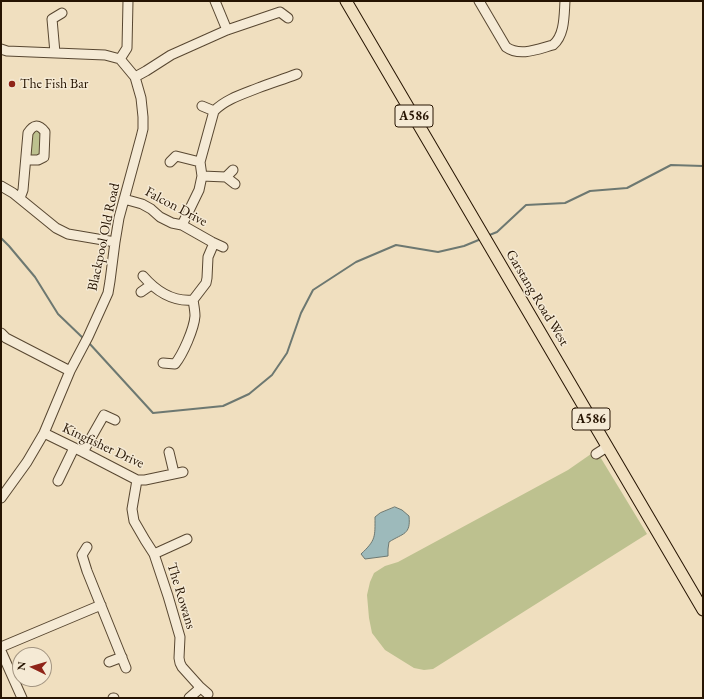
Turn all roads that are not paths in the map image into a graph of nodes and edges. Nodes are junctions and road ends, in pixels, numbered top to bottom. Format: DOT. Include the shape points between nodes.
graph roads {
  1 [pos="128,1"];
  2 [pos="346,1"];
  3 [pos="479,1"];
  4 [pos="565,1"];
  5 [pos="218,8"];
  6 [pos="62,14"];
  7 [pos="288,18"];
  8 [pos="227,30"];
  9 [pos="1,49"];
  10 [pos="55,53"];
  11 [pos="120,59"];
  12 [pos="297,74"];
  13 [pos="135,77"];
  14 [pos="202,106"];
  15 [pos="214,111"];
  16 [pos="173,155"];
  17 [pos="26,160"];
  18 [pos="200,162"];
  19 [pos="233,170"];
  20 [pos="202,176"];
  21 [pos="226,177"];
  22 [pos="235,184"];
  23 [pos="1,186"];
  24 [pos="20,198"];
  25 [pos="124,199"];
  26 [pos="182,225"];
  27 [pos="115,242"];
  28 [pos="214,243"];
  29 [pos="222,247"];
  30 [pos="143,276"];
  31 [pos="151,285"];
  32 [pos="141,292"];
  33 [pos="193,300"];
  34 [pos="1,333"];
  35 [pos="163,363"];
  36 [pos="70,371"];
  37 [pos="115,420"];
  38 [pos="44,433"];
  39 [pos="607,447"];
  40 [pos="74,448"];
  41 [pos="83,452"];
  42 [pos="169,452"];
  43 [pos="596,454"];
  44 [pos="137,480"];
  45 [pos="58,481"];
  46 [pos="1,498"];
  47 [pos="187,539"];
  48 [pos="81,551"];
  49 [pos="154,554"];
  50 [pos="101,605"];
  51 [pos="703,610"];
  52 [pos="1,647"];
  53 [pos="1,651"];
  54 [pos="122,657"];
  55 [pos="109,662"];
  56 [pos="126,668"];
  57 [pos="200,687"];
  58 [pos="208,694"];
  59 [pos="22,698"];
  60 [pos="189,698"];
  1 -- 11 [label="street" via="127,48"];
  2 -- 39 [label="main road, Garstang Road West / A586"];
  3 -- 4 [label="street" via="506,47 520,52 557,42 563,27"];
  5 -- 8 [label="street"];
  6 -- 10 [label="street" via="52,19"];
  7 -- 8 [label="street" via="278,8"];
  8 -- 13 [label="street" via="171,55"];
  9 -- 10 [label="street"];
  10 -- 11 [label="street" via="105,55"];
  11 -- 13 [label="street, Blackpool Old Road"];
  12 -- 15 [label="street" via="252,95 229,100"];
  13 -- 25 [label="street, Blackpool Old Road" via="141,98 143,128"];
  14 -- 15 [label="street"];
  15 -- 18 [label="street"];
  16 -- 18 [label="street"];
  17 -- 24 [label="street"];
  18 -- 20 [label="street"];
  19 -- 21 [label="street"];
  20 -- 21 [label="street"];
  20 -- 26 [label="street" via="199,190"];
  21 -- 22 [label="street"];
  23 -- 24 [label="street"];
  24 -- 27 [label="street" via="63,232"];
  25 -- 26 [label="street, Falcon Drive" via="142,204 160,217"];
  25 -- 27 [label="street, Blackpool Old Road"];
  26 -- 28 [label="street, Falcon Drive"];
  27 -- 36 [label="street, Blackpool Old Road" via="108,293"];
  28 -- 29 [label="street, Falcon Drive"];
  28 -- 33 [label="street, Falcon Drive" via="208,257 206,283"];
  30 -- 31 [label="street"];
  31 -- 32 [label="street"];
  31 -- 33 [label="street" via="173,298"];
  33 -- 35 [label="street" via="194,324 177,368"];
  34 -- 36 [label="street"];
  36 -- 38 [label="street, Blackpool Old Road"];
  37 -- 41 [label="street" via="102,411"];
  38 -- 40 [label="street, Kingfisher Drive"];
  38 -- 46 [label="street, Blackpool Old Road"];
  39 -- 43 [label="street"];
  39 -- 51 [label="main road, Garstang Road West / A586"];
  40 -- 41 [label="street, Kingfisher Drive"];
  40 -- 45 [label="street"];
  41 -- 44 [label="street, Kingfisher Drive"];
  42 -- 44 [label="street, Kingfisher Drive" via="179,472"];
  44 -- 49 [label="street, The Rowans" via="132,509 134,521"];
  47 -- 49 [label="street, The Rowans"];
  48 -- 50 [label="street"];
  49 -- 57 [label="street, The Rowans" via="180,636 180,663"];
  50 -- 52 [label="street"];
  50 -- 54 [label="street"];
  53 -- 59 [label="street"];
  54 -- 55 [label="street"];
  54 -- 56 [label="street"];
  57 -- 58 [label="street, The Rowans"];
  57 -- 60 [label="street"];
}
